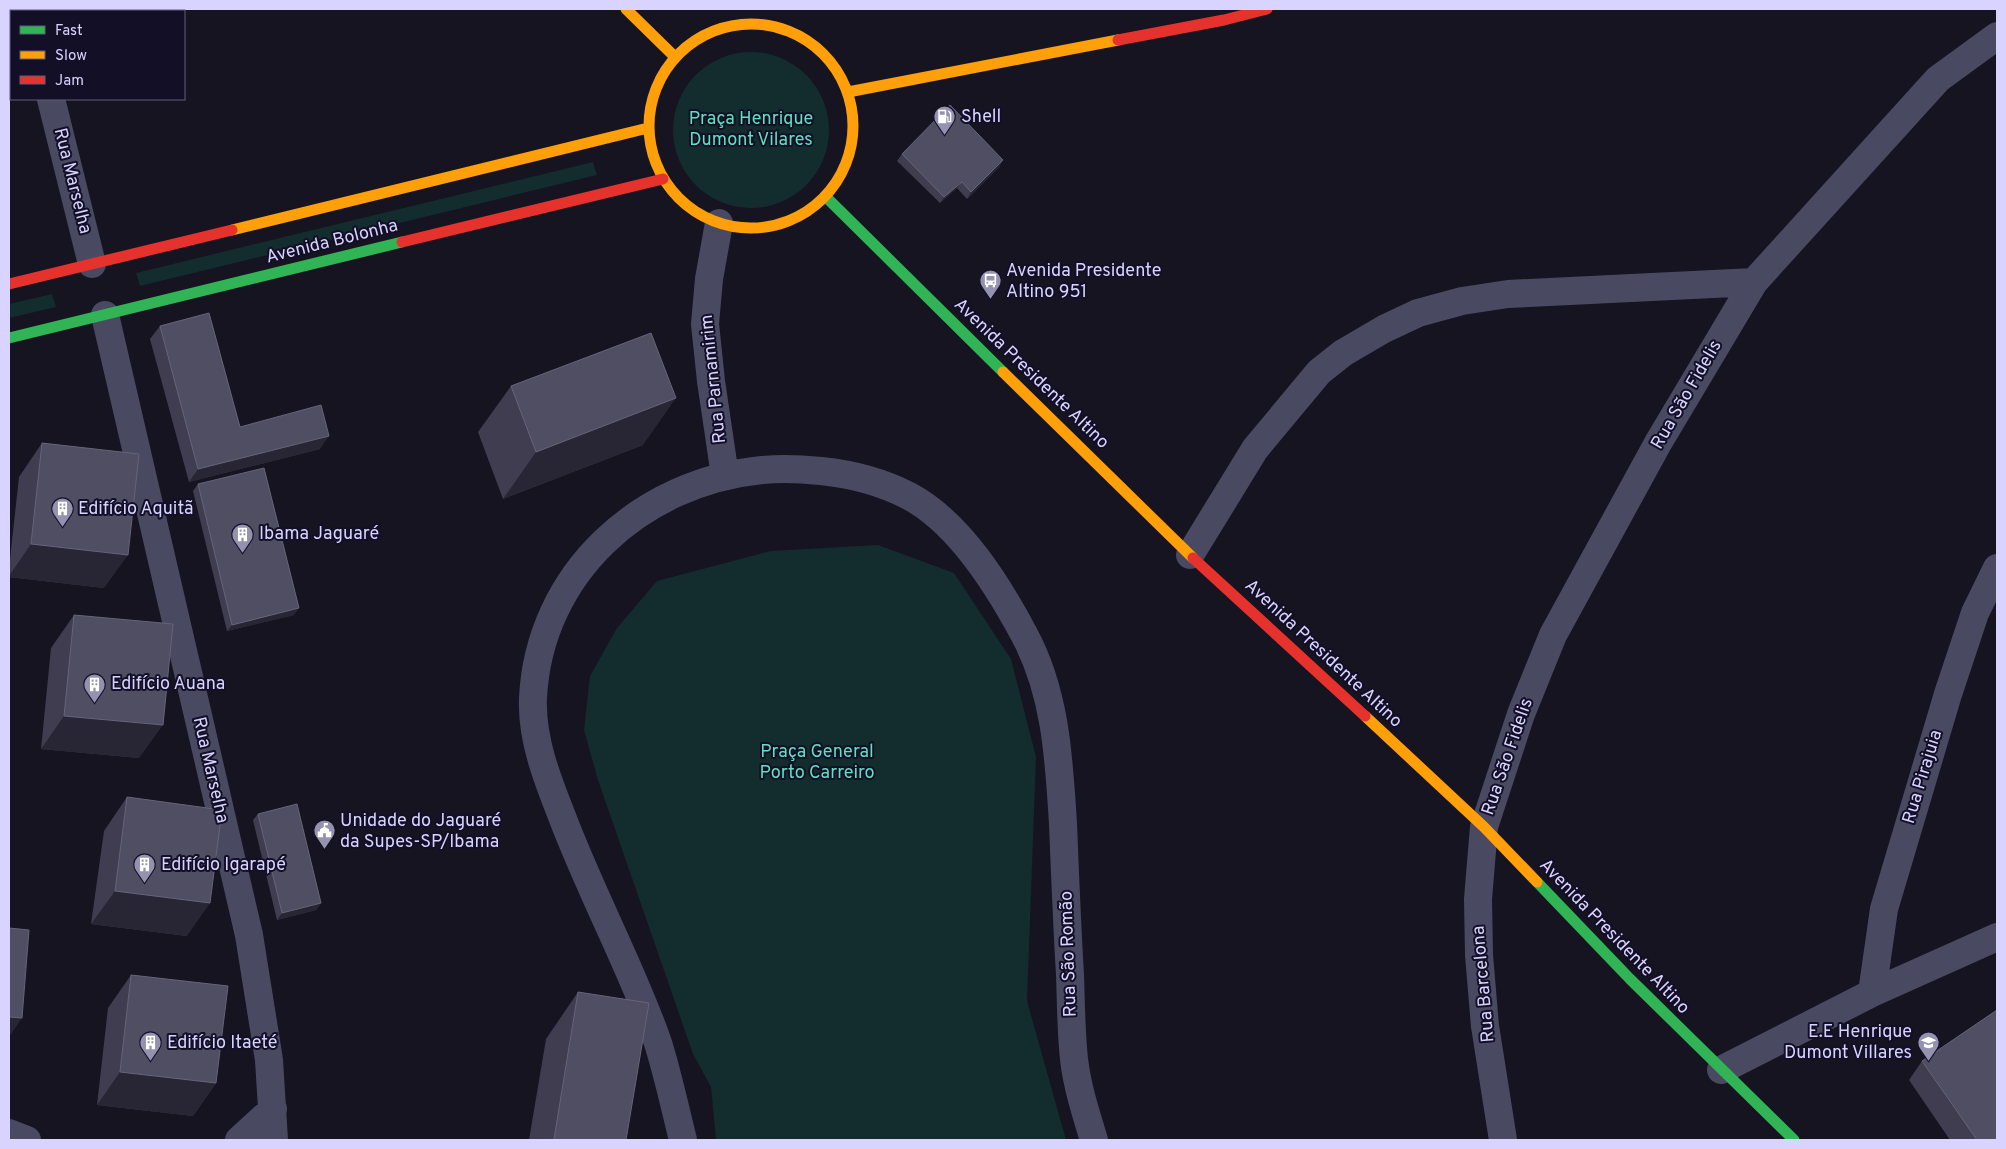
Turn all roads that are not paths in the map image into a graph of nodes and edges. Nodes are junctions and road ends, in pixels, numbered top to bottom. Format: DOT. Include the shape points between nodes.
graph roads {
  1 [pos="626,9"];
  2 [pos="1267,9"];
  3 [pos="1218,14"];
  4 [pos="1997,36"];
  5 [pos="675,57"];
  6 [pos="848,92"];
  7 [pos="51,100"];
  8 [pos="648,128"];
  9 [pos="663,179"];
  10 [pos="825,196"];
  11 [pos="719,223"];
  12 [pos="92,264"];
  13 [pos="1754,282"];
  14 [pos="9,284"];
  15 [pos="105,315"];
  16 [pos="9,338"];
  17 [pos="725,476"];
  18 [pos="1190,555"];
  19 [pos="1997,568"];
  20 [pos="1484,827"];
  21 [pos="1997,937"];
  22 [pos="1872,993"];
  23 [pos="1721,1070"];
  24 [pos="274,1109"];
  25 [pos="9,1133"];
  26 [pos="27,1140"];
  27 [pos="239,1140"];
  28 [pos="274,1140"];
  29 [pos="683,1140"];
  30 [pos="1094,1140"];
  31 [pos="1502,1140"];
  32 [pos="1794,1140"];
  1 -- 5 [label="main road"];
  2 -- 3 [label="main road"];
  3 -- 6 [label="main road"];
  4 -- 13 [label="street, Rua São Fidelis" via="1938,79"];
  5 -- 6 [label="main road" via="709,32 751,23 772,26 792,32 827,56 840,73"];
  5 -- 8 [label="main road" via="660,78 651,102"];
  6 -- 10 [label="main road" via="853,111 852,148 837,182"];
  7 -- 12 [label="street, Rua Marselha"];
  8 -- 9 [label="main road" via="650,146"];
  8 -- 12 [label="main road, Avenida Bolonha"];
  9 -- 11 [label="main road" via="687,206"];
  9 -- 15 [label="main road, Avenida Bolonha"];
  10 -- 11 [label="main road" via="802,214 776,225 747,228"];
  10 -- 18 [label="main road, Avenida Presidente Altino"];
  11 -- 17 [label="street, Rua Parnamirim" via="709,279 706,324"];
  12 -- 14 [label="main road, Avenida Bolonha"];
  13 -- 18 [label="street" via="1508,294 1418,313 1384,329 1343,353 1319,372 1255,449"];
  13 -- 20 [label="street, Rua São Fidelis" via="1658,443 1554,635 1520,714"];
  15 -- 16 [label="main road, Avenida Bolonha"];
  15 -- 24 [label="street, Rua Marselha" via="249,935"];
  17 -- 29 [label="street" via="665,498 608,536 572,580 556,606 538,662 533,698 534,725 548,782 658,1042"];
  17 -- 30 [label="street, Rua São Romão" via="764,469 840,473 878,483 911,497 941,520 973,552 1028,640 1053,716 1060,766 1074,1052 1080,1090"];
  18 -- 20 [label="main road, Avenida Presidente Altino"];
  19 -- 22 [label="street, Rua Pirajuia" via="1966,640 1887,900"];
  20 -- 23 [label="main road, Avenida Presidente Altino"];
  20 -- 31 [label="street, Rua Barcelona" via="1478,899 1479,955 1485,1026"];
  21 -- 22 [label="street"];
  22 -- 23 [label="street"];
  23 -- 32 [label="main road, Avenida Presidente Altino"];
  24 -- 27 [label="street"];
  24 -- 28 [label="street, Rua Marselha"];
  25 -- 26 [label="street"];
}
